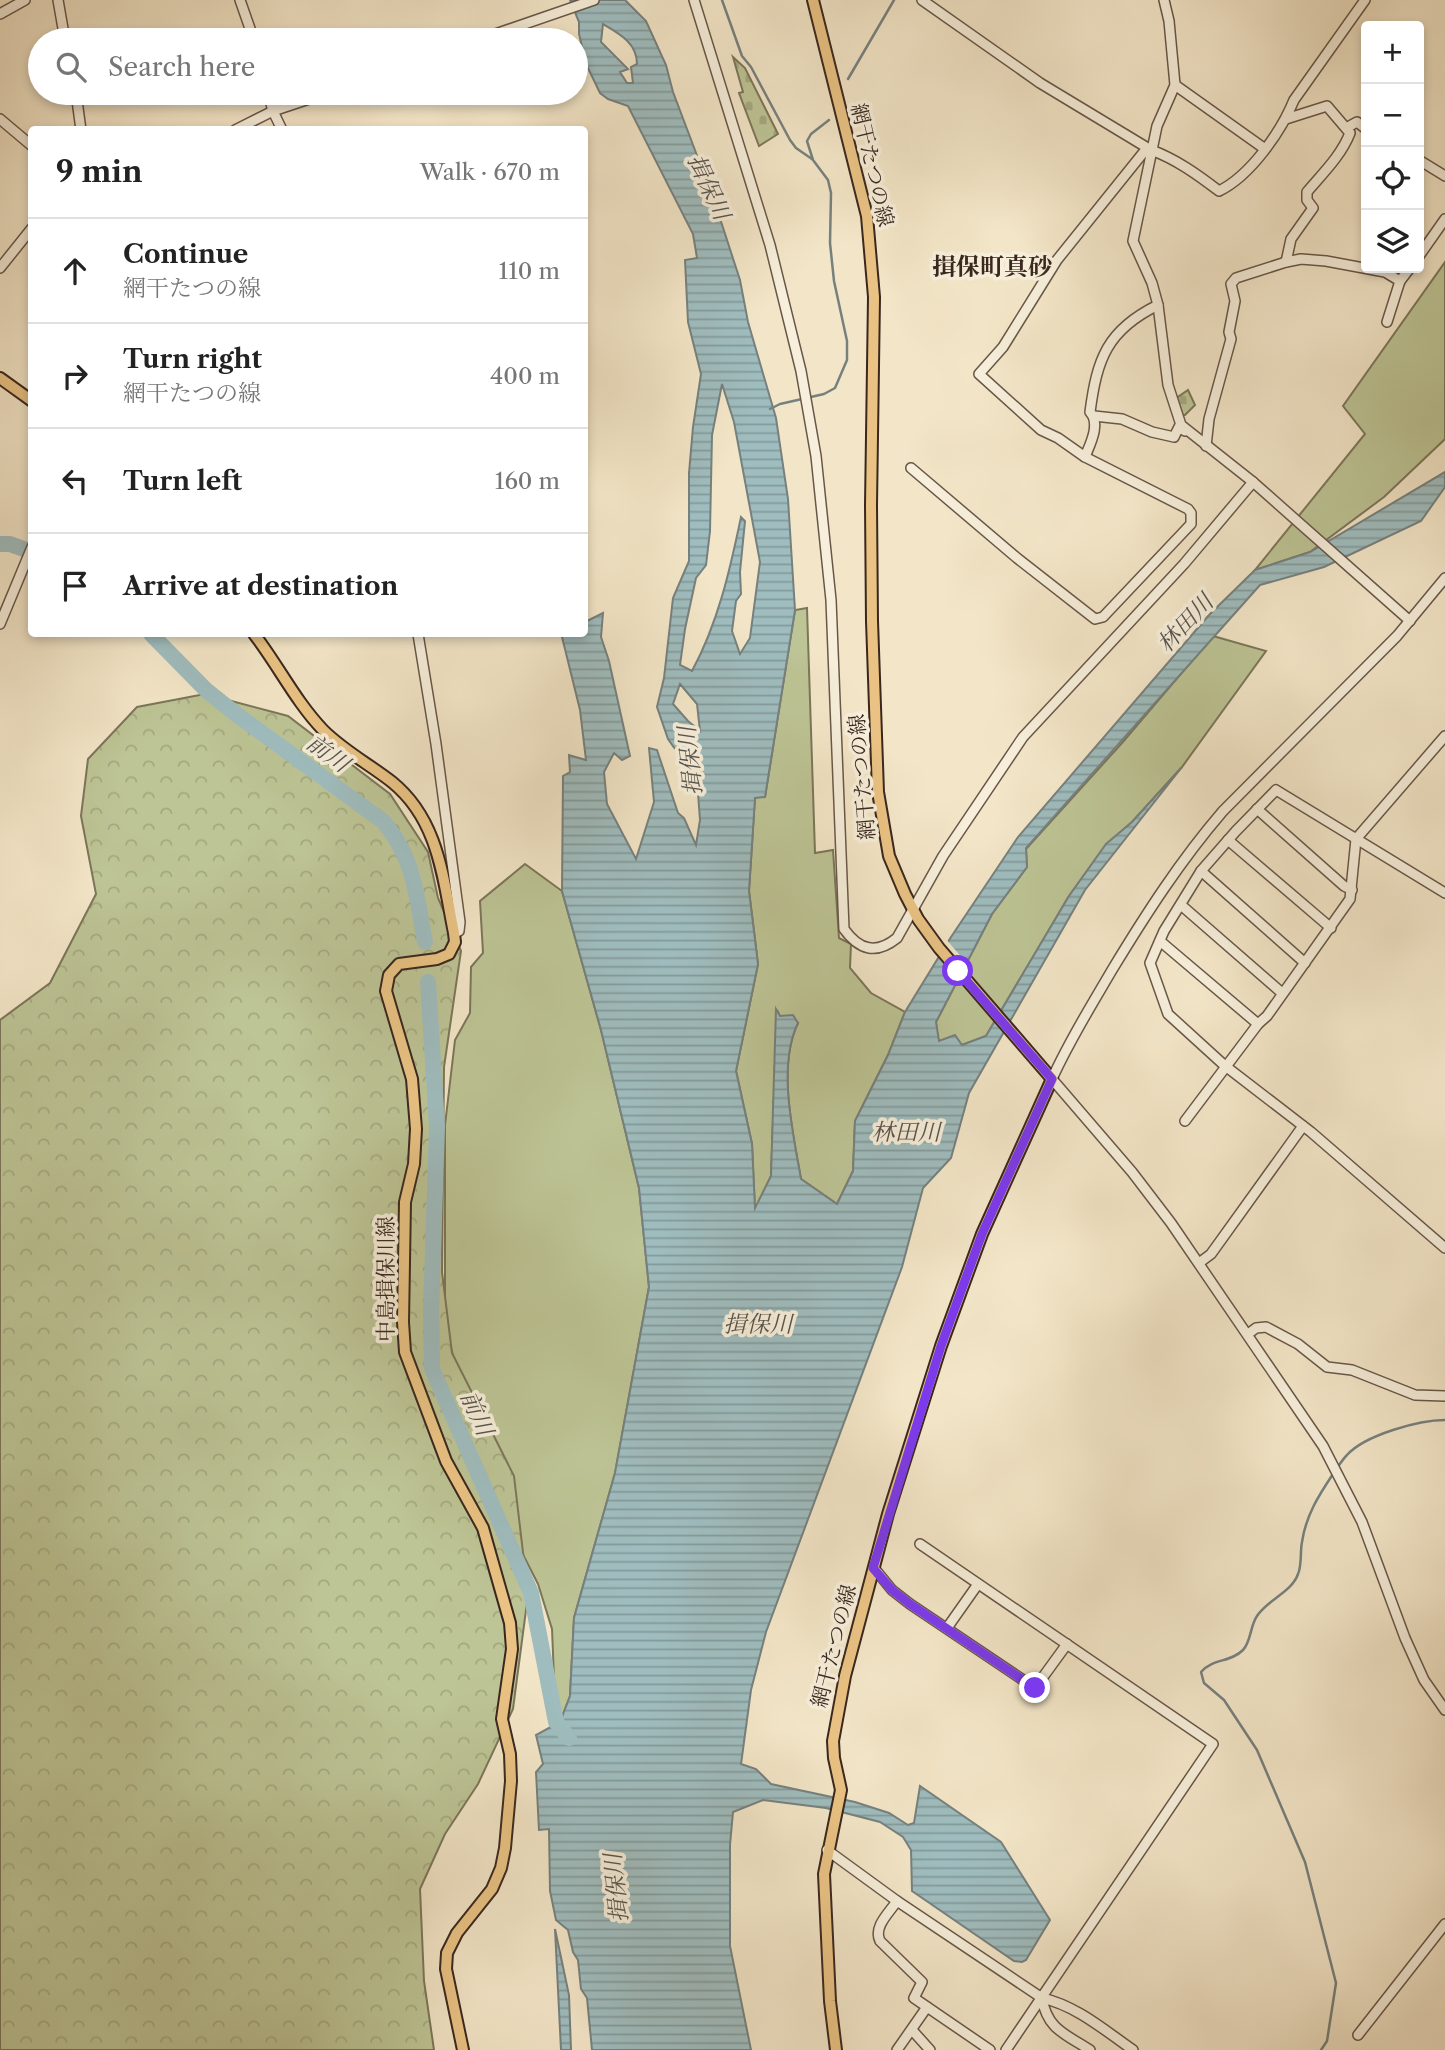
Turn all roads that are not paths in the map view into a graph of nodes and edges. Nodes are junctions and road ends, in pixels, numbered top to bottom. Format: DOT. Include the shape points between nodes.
graph roads {
  1 [pos="25,0"];
  2 [pos="58,0"];
  3 [pos="240,0"];
  4 [pos="594,0"];
  5 [pos="694,0"];
  6 [pos="813,0"];
  7 [pos="922,0"];
  8 [pos="1164,0"];
  9 [pos="1365,0"];
  10 [pos="0,14"];
  11 [pos="63,28"];
  12 [pos="250,28"];
  13 [pos="513,28"];
  14 [pos="1175,85"];
  15 [pos="77,105"];
  16 [pos="275,105"];
  17 [pos="292,105"];
  18 [pos="278,110"];
  19 [pos="0,119"];
  20 [pos="1286,119"];
  21 [pos="1361,125"];
  22 [pos="80,126"];
  23 [pos="244,126"];
  24 [pos="281,126"];
  25 [pos="1346,128"];
  26 [pos="28,143"];
  27 [pos="1265,149"];
  28 [pos="1152,150"];
  29 [pos="1424,163"];
  30 [pos="1445,176"];
  31 [pos="1445,219"];
  32 [pos="28,233"];
  33 [pos="1424,249"];
  34 [pos="1286,262"];
  35 [pos="0,268"];
  36 [pos="1406,273"];
  37 [pos="1400,281"];
  38 [pos="1158,305"];
  39 [pos="1387,322"];
  40 [pos="0,378"];
  41 [pos="28,398"];
  42 [pos="1094,416"];
  43 [pos="1205,445"];
  44 [pos="1085,457"];
  45 [pos="911,468"];
  46 [pos="1253,481"];
  47 [pos="28,555"];
  48 [pos="1445,578"];
  49 [pos="1410,621"];
  50 [pos="0,624"];
  51 [pos="256,637"];
  52 [pos="418,637"];
  53 [pos="1445,736"];
  54 [pos="1257,809"];
  55 [pos="1356,839"];
  56 [pos="1228,840"];
  57 [pos="1201,871"];
  58 [pos="1352,890"];
  59 [pos="1445,893"];
  60 [pos="1181,905"];
  61 [pos="916,915"];
  62 [pos="1331,928"];
  63 [pos="454,933"];
  64 [pos="1160,941"];
  65 [pos="1305,963"];
  66 [pos="1282,993"];
  67 [pos="1258,1024"];
  68 [pos="1227,1066"];
  69 [pos="1050,1075"];
  70 [pos="1185,1121"];
  71 [pos="1303,1126"];
  72 [pos="1445,1248"];
  73 [pos="1199,1263"];
  74 [pos="1248,1334"];
  75 [pos="1445,1396"];
  76 [pos="920,1544"];
  77 [pos="873,1568"];
  78 [pos="978,1584"];
  79 [pos="947,1628"];
  80 [pos="1067,1644"];
  81 [pos="1445,1710"];
  82 [pos="827,1850"];
  83 [pos="897,1901"];
  84 [pos="1445,1924"];
  85 [pos="1042,1998"];
  86 [pos="927,2007"];
  87 [pos="912,2030"];
  88 [pos="1358,2035"];
  89 [pos="463,2050"];
  90 [pos="836,2050"];
  91 [pos="897,2050"];
  92 [pos="930,2050"];
  93 [pos="990,2050"];
  94 [pos="1006,2050"];
  95 [pos="1090,2050"];
  96 [pos="1133,2050"];
  1 -- 10 [label="street"];
  2 -- 11 [label="street"];
  3 -- 12 [label="street"];
  4 -- 13 [label="street"];
  5 -- 61 [label="street" via="770,245 816,456 831,600 844,929 853,942 866,948 887,946"];
  6 -- 61 [label="main road, 網干たつの線" via="867,216 874,297 872,608 878,792 889,856"];
  7 -- 28 [label="street" via="1040,83"];
  8 -- 14 [label="street"];
  9 -- 20 [label="street" via="1294,100"];
  14 -- 27 [label="street"];
  14 -- 28 [label="street"];
  15 -- 22 [label="street"];
  16 -- 18 [label="street"];
  17 -- 18 [label="street"];
  18 -- 23 [label="street"];
  18 -- 24 [label="street"];
  19 -- 26 [label="street"];
  20 -- 25 [label="street" via="1327,106"];
  20 -- 27 [label="street"];
  21 -- 25 [label="street" via="1357,122"];
  25 -- 34 [label="street" via="1350,133 1346,143 1307,192 1313,208 1291,239"];
  27 -- 28 [label="street" via="1219,191"];
  28 -- 38 [label="street" via="1133,241"];
  28 -- 44 [label="street" via="1143,153 1057,260 1003,347 979,374 1041,430"];
  29 -- 30 [label="street"];
  31 -- 33 [label="street"];
  32 -- 35 [label="street"];
  34 -- 37 [label="street" via="1326,261 1385,272"];
  34 -- 43 [label="street" via="1236,278 1231,284 1235,301 1231,339"];
  36 -- 37 [label="street"];
  37 -- 39 [label="street"];
  38 -- 42 [label="street" via="1130,321 1110,341 1094,380 1090,412"];
  38 -- 43 [label="street" via="1168,385 1181,425"];
  40 -- 41 [label="main road"];
  42 -- 43 [label="street" via="1122,419 1174,437 1179,427"];
  42 -- 44 [label="street"];
  43 -- 46 [label="street"];
  44 -- 45 [label="street" via="1188,509 1192,519 1110,610 1096,619"];
  46 -- 49 [label="street"];
  46 -- 61 [label="street" via="1184,564 1023,737 943,856"];
  47 -- 50 [label="street"];
  48 -- 49 [label="street"];
  49 -- 69 [label="street" via="1198,840 1150,909"];
  51 -- 63 [label="main road" via="323,730 392,782 418,810 437,849"];
  52 -- 63 [label="street" via="457,890 460,922"];
  53 -- 55 [label="street"];
  54 -- 55 [label="street" via="1276,790"];
  54 -- 56 [label="street"];
  54 -- 58 [label="street"];
  55 -- 58 [label="street"];
  55 -- 59 [label="street"];
  56 -- 57 [label="street"];
  56 -- 62 [label="street"];
  57 -- 60 [label="street"];
  57 -- 65 [label="street"];
  58 -- 62 [label="street"];
  60 -- 64 [label="street"];
  60 -- 66 [label="street"];
  61 -- 69 [label="main road, 網干たつの線" via="958,971"];
  62 -- 65 [label="street"];
  63 -- 89 [label="main road, 中島揖保川線" via="449,954 400,964 389,975 386,991 412,1079 416,1129 405,1202 405,1352 446,1461 482,1528 513,1648 502,1720 512,1781 503,1858 492,1889 447,1953 446,1969"];
  64 -- 67 [label="street"];
  64 -- 68 [label="street" via="1150,963 1168,1014"];
  65 -- 66 [label="street"];
  66 -- 67 [label="street"];
  67 -- 68 [label="street"];
  68 -- 70 [label="street"];
  68 -- 71 [label="street"];
  69 -- 73 [label="street" via="1132,1172"];
  69 -- 77 [label="main road, 網干たつの線" via="982,1234 941,1346"];
  71 -- 72 [label="street"];
  71 -- 73 [label="street" via="1213,1252"];
  73 -- 74 [label="street"];
  74 -- 75 [label="street" via="1266,1327 1327,1367 1352,1370 1415,1395"];
  74 -- 81 [label="street" via="1341,1480 1362,1522 1405,1638 1424,1680"];
  76 -- 78 [label="street"];
  77 -- 79 [label="street" via="892,1590"];
  77 -- 82 [label="main road, 網干たつの線" via="835,1723 834,1758 841,1790"];
  78 -- 79 [label="street"];
  78 -- 80 [label="street"];
  79 -- 80 [label="street" via="1035,1688"];
  80 -- 85 [label="street" via="1213,1744"];
  82 -- 83 [label="street"];
  82 -- 90 [label="main road, 網干たつの線" via="826,1941"];
  83 -- 85 [label="street"];
  83 -- 86 [label="street" via="877,1934 922,1982 914,1998"];
  84 -- 88 [label="street"];
  85 -- 94 [label="street"];
  85 -- 95 [label="street" via="1052,2026"];
  85 -- 96 [label="street" via="1069,2007"];
  86 -- 87 [label="street"];
  86 -- 93 [label="street"];
  87 -- 91 [label="street"];
  87 -- 92 [label="street"];
}
